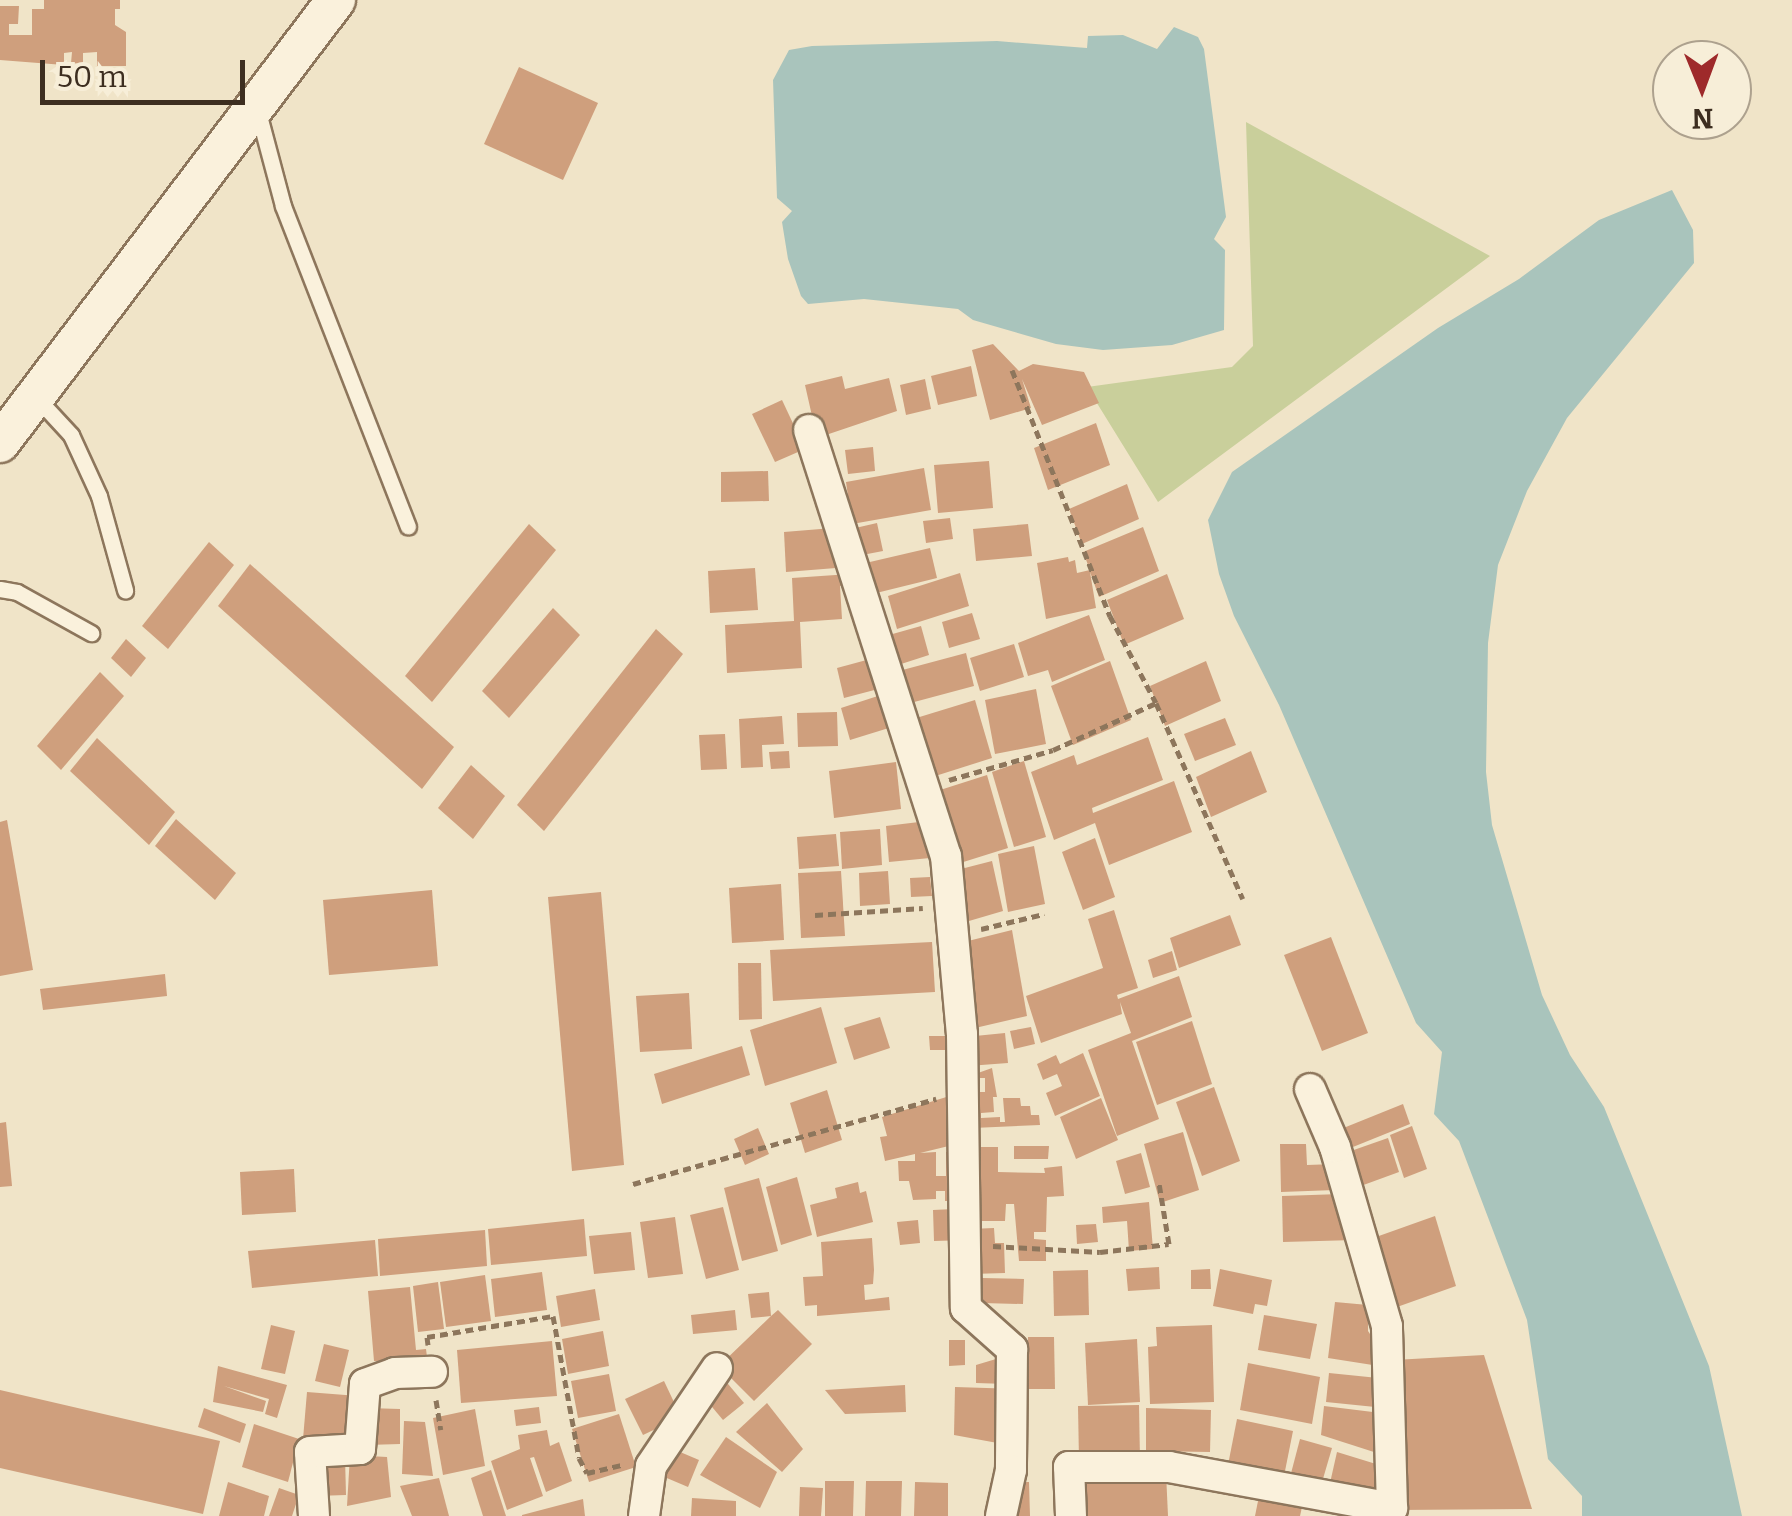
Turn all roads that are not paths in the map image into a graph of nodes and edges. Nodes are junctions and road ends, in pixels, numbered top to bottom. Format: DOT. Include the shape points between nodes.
graph roads {
  1 [pos="336,0"];
  2 [pos="256,104"];
  3 [pos="35,396"];
  4 [pos="809,430"];
  5 [pos="0,443"];
  6 [pos="408,526"];
  7 [pos="0,589"];
  8 [pos="126,590"];
  9 [pos="92,633"];
  10 [pos="1310,1089"];
  11 [pos="718,1368"];
  12 [pos="432,1372"];
  13 [pos="1392,1512"];
  14 [pos="314,1516"];
  15 [pos="644,1516"];
  16 [pos="1001,1516"];
  17 [pos="1071,1516"];
  1 -- 2 [label="street"];
  2 -- 3 [label="street"];
  2 -- 6 [label="lane" via="283,206"];
  3 -- 5 [label="street"];
  3 -- 8 [label="lane" via="71,435 99,496"];
  4 -- 16 [label="street" via="946,856 963,1091 966,1308 1012,1349 1011,1470"];
  7 -- 9 [label="lane"];
  10 -- 13 [label="street" via="1340,1164 1387,1326"];
  11 -- 15 [label="street" via="651,1466"];
  12 -- 14 [label="street" via="395,1373 365,1384 360,1448 310,1452"];
  13 -- 17 [label="street" via="1169,1467 1069,1467"];
}
